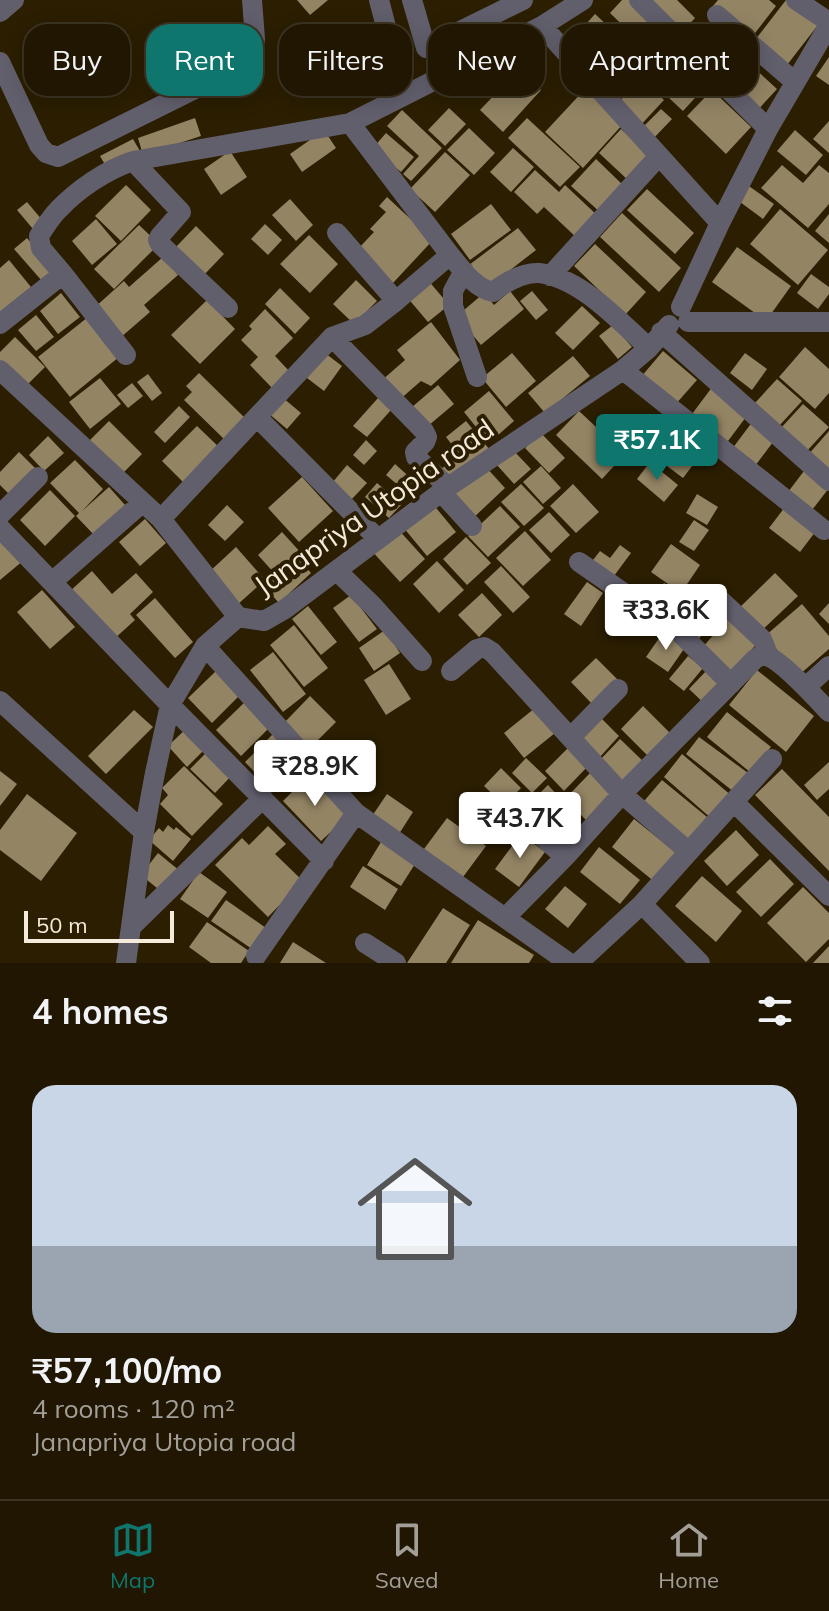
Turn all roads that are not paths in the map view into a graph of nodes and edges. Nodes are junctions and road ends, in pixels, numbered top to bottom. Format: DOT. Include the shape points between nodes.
graph roads {
  1 [pos="14,0"];
  2 [pos="252,0"];
  3 [pos="379,0"];
  4 [pos="412,0"];
  5 [pos="523,0"];
  6 [pos="583,0"];
  7 [pos="639,0"];
  8 [pos="796,0"];
  9 [pos="0,12"];
  10 [pos="717,15"];
  11 [pos="385,24"];
  12 [pos="545,24"];
  13 [pos="829,24"];
  14 [pos="545,29"];
  15 [pos="0,62"];
  16 [pos="795,82"];
  17 [pos="428,84"];
  18 [pos="350,123"];
  19 [pos="768,129"];
  20 [pos="659,156"];
  21 [pos="133,161"];
  22 [pos="720,223"];
  23 [pos="337,233"];
  24 [pos="450,255"];
  25 [pos="464,271"];
  26 [pos="63,274"];
  27 [pos="550,276"];
  28 [pos="396,301"];
  29 [pos="228,308"];
  30 [pos="829,322"];
  31 [pos="0,324"];
  32 [pos="669,327"];
  33 [pos="332,337"];
  34 [pos="126,355"];
  35 [pos="0,370"];
  36 [pos="623,370"];
  37 [pos="477,377"];
  38 [pos="258,418"];
  39 [pos="38,477"];
  40 [pos="829,481"];
  41 [pos="444,489"];
  42 [pos="142,503"];
  43 [pos="0,515"];
  44 [pos="161,519"];
  45 [pos="472,526"];
  46 [pos="0,528"];
  47 [pos="824,530"];
  48 [pos="378,539"];
  49 [pos="579,562"];
  50 [pos="337,571"];
  51 [pos="52,582"];
  52 [pos="714,594"];
  53 [pos="238,617"];
  54 [pos="205,646"];
  55 [pos="769,657"];
  56 [pos="422,661"];
  57 [pos="829,666"];
  58 [pos="451,671"];
  59 [pos="731,684"];
  60 [pos="806,687"];
  61 [pos="618,689"];
  62 [pos="0,701"];
  63 [pos="170,705"];
  64 [pos="829,712"];
  65 [pos="571,737"];
  66 [pos="772,759"];
  67 [pos="622,794"];
  68 [pos="263,798"];
  69 [pos="734,802"];
  70 [pos="508,806"];
  71 [pos="356,813"];
  72 [pos="144,832"];
  73 [pos="689,852"];
  74 [pos="565,857"];
  75 [pos="324,861"];
  76 [pos="829,896"];
  77 [pos="642,904"];
  78 [pos="505,918"];
  79 [pos="132,926"];
  80 [pos="365,943"];
  81 [pos="256,956"];
  82 [pos="126,963"];
  83 [pos="396,963"];
  84 [pos="569,963"];
  85 [pos="578,963"];
  86 [pos="700,963"];
  1 -- 9 [label="street"];
  2 -- 15 [label="street" via="255,39 251,57 241,66 58,157 39,145"];
  3 -- 11 [label="street"];
  4 -- 5 [label="street" via="426,48"];
  6 -- 12 [label="street"];
  7 -- 19 [label="street"];
  8 -- 13 [label="street"];
  10 -- 16 [label="street"];
  13 -- 16 [label="street"];
  14 -- 20 [label="street"];
  16 -- 19 [label="street"];
  17 -- 18 [label="street"];
  18 -- 21 [label="street"];
  18 -- 24 [label="street"];
  19 -- 22 [label="street"];
  20 -- 22 [label="street"];
  20 -- 27 [label="street"];
  21 -- 26 [label="street" via="92,182 57,211 39,236 41,248"];
  21 -- 29 [label="street" via="181,212 160,236 160,244"];
  22 -- 32 [label="street"];
  23 -- 28 [label="street"];
  24 -- 25 [label="street"];
  24 -- 28 [label="street"];
  25 -- 27 [label="street" via="493,292 509,280 537,273"];
  25 -- 37 [label="street" via="453,291 453,306"];
  26 -- 31 [label="street"];
  26 -- 34 [label="street"];
  27 -- 32 [label="street" via="569,282 603,306"];
  28 -- 33 [label="street" via="365,325"];
  30 -- 32 [label="street"];
  32 -- 36 [label="street, Janapriya Utopia road"];
  32 -- 40 [label="street"];
  33 -- 38 [label="street"];
  33 -- 41 [label="street" via="424,431 427,437 416,457"];
  35 -- 42 [label="street"];
  36 -- 41 [label="street, Janapriya Utopia road"];
  36 -- 47 [label="street"];
  38 -- 44 [label="street"];
  38 -- 48 [label="street"];
  39 -- 43 [label="street"];
  41 -- 45 [label="street"];
  41 -- 48 [label="street, Janapriya Utopia road"];
  42 -- 44 [label="street"];
  42 -- 51 [label="street"];
  44 -- 53 [label="street"];
  46 -- 51 [label="street"];
  48 -- 50 [label="street, Janapriya Utopia road"];
  49 -- 59 [label="street" via="676,629"];
  50 -- 53 [label="street, Janapriya Utopia road" via="264,621"];
  50 -- 56 [label="street"];
  51 -- 63 [label="street"];
  52 -- 55 [label="street" via="762,639"];
  53 -- 54 [label="street, Janapriya Utopia road"];
  54 -- 63 [label="street, Janapriya Utopia road"];
  54 -- 71 [label="street"];
  55 -- 59 [label="street" via="755,659"];
  55 -- 60 [label="street"];
  57 -- 60 [label="street"];
  58 -- 65 [label="street" via="484,647"];
  59 -- 67 [label="street"];
  60 -- 64 [label="street"];
  61 -- 65 [label="street"];
  62 -- 72 [label="street"];
  63 -- 68 [label="street"];
  63 -- 72 [label="street, Janapriya Utopia road"];
  65 -- 67 [label="street"];
  66 -- 69 [label="street"];
  67 -- 73 [label="street"];
  67 -- 74 [label="street"];
  68 -- 75 [label="street"];
  68 -- 79 [label="street"];
  69 -- 73 [label="street"];
  69 -- 76 [label="street"];
  70 -- 74 [label="street"];
  71 -- 75 [label="street"];
  71 -- 78 [label="street"];
  72 -- 79 [label="street, Janapriya Utopia road"];
  73 -- 77 [label="street"];
  74 -- 78 [label="street"];
  75 -- 81 [label="street"];
  77 -- 85 [label="street"];
  77 -- 86 [label="street"];
  78 -- 84 [label="street"];
  79 -- 82 [label="street, Janapriya Utopia road"];
  80 -- 83 [label="street"];
}
